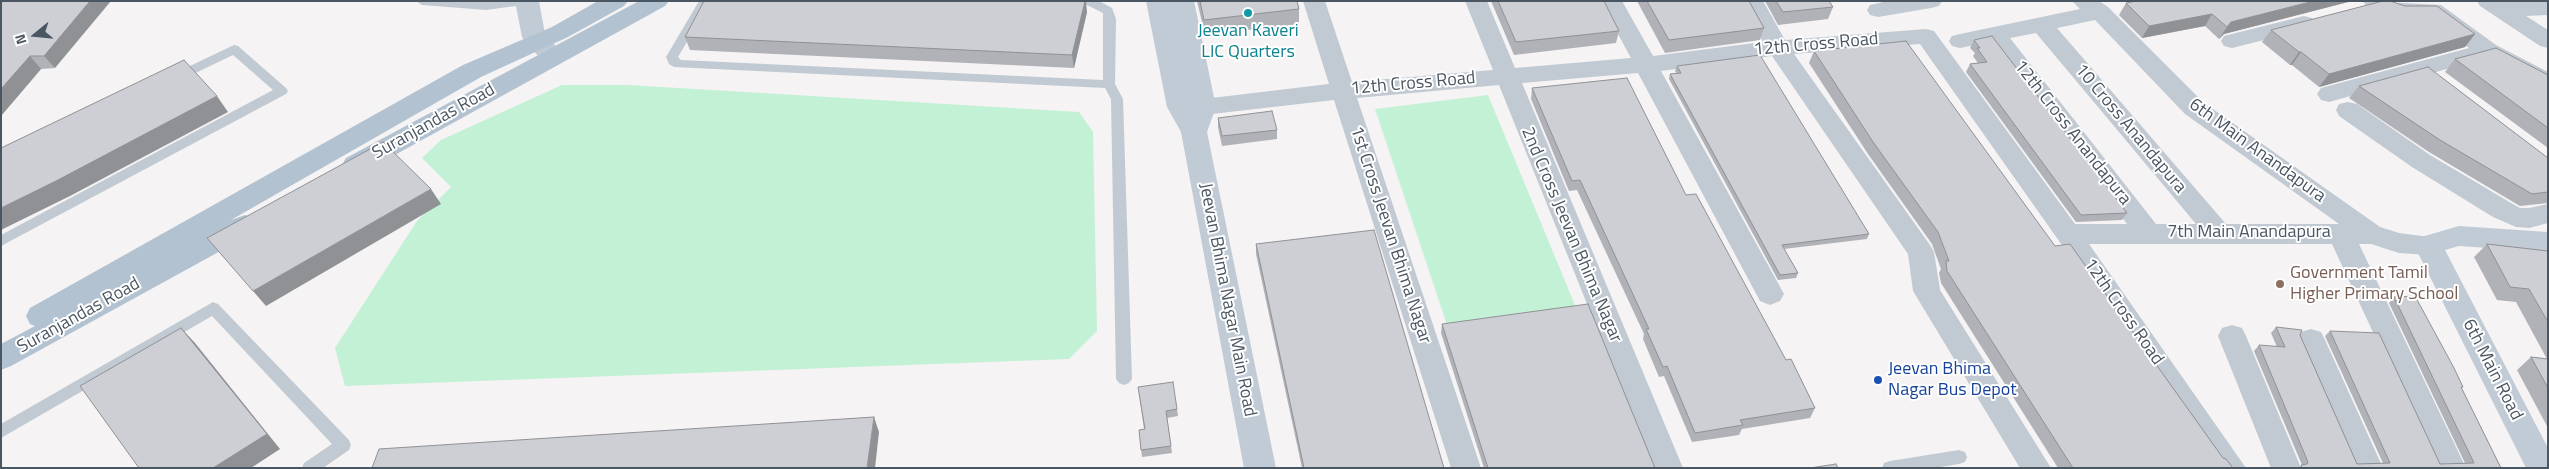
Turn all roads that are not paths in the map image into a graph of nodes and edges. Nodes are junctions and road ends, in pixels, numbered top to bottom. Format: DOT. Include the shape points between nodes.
graph roads {
  1 [pos="422,1"];
  2 [pos="525,1"];
  3 [pos="616,1"];
  4 [pos="657,1"];
  5 [pos="705,1"];
  6 [pos="1085,1"];
  7 [pos="1158,1"];
  8 [pos="1182,1"];
  9 [pos="1314,1"];
  10 [pos="1476,1"];
  11 [pos="1611,1"];
  12 [pos="1752,1"];
  13 [pos="1931,1"];
  14 [pos="1101,3"];
  15 [pos="2376,3"];
  16 [pos="2494,5"];
  17 [pos="2091,7"];
  18 [pos="2548,8"];
  19 [pos="1878,10"];
  20 [pos="2350,11"];
  21 [pos="2323,18"];
  22 [pos="2042,24"];
  23 [pos="1995,34"];
  24 [pos="1960,41"];
  25 [pos="2232,41"];
  26 [pos="2548,41"];
  27 [pos="1778,48"];
  28 [pos="546,49"];
  29 [pos="2488,50"];
  30 [pos="1646,65"];
  31 [pos="2421,68"];
  32 [pos="1505,75"];
  33 [pos="2548,83"];
  34 [pos="162,84"];
  35 [pos="1109,84"];
  36 [pos="2445,86"];
  37 [pos="1341,91"];
  38 [pos="2329,94"];
  39 [pos="2348,110"];
  40 [pos="1192,115"];
  41 [pos="2548,213"];
  42 [pos="2148,233"];
  43 [pos="2218,233"];
  44 [pos="2068,234"];
  45 [pos="2341,234"];
  46 [pos="2371,234"];
  47 [pos="1,241"];
  48 [pos="2548,242"];
  49 [pos="2428,245"];
  50 [pos="1770,294"];
  51 [pos="2232,336"];
  52 [pos="1,338"];
  53 [pos="2311,340"];
  54 [pos="1,358"];
  55 [pos="1124,379"];
  56 [pos="1,432"];
  57 [pos="1959,457"];
  58 [pos="2542,460"];
  59 [pos="310,468"];
  60 [pos="1260,468"];
  61 [pos="1466,468"];
  62 [pos="1668,468"];
  63 [pos="1890,468"];
  64 [pos="2036,468"];
  65 [pos="2231,468"];
  66 [pos="2286,468"];
  67 [pos="2368,468"];
  68 [pos="2452,468"];
  1 -- 2 [label="lane" via="486,6"];
  2 -- 28 [label="main road" via="534,37"];
  3 -- 28 [label="main road, Suranjandas Road"];
  4 -- 28 [label="main road, Suranjandas Road"];
  5 -- 35 [label="lane" via="672,57 678,64"];
  6 -- 14 [label="lane"];
  7 -- 40 [label="main road, Jeevan Bhima Nagar Main Road"];
  8 -- 40 [label="main road, Jeevan Bhima Nagar Main Road"];
  9 -- 37 [label="street, 1st Cross Jeevan Bhima Nagar"];
  10 -- 32 [label="street, 2nd Cross Jeevan Bhima Nagar"];
  11 -- 30 [label="street"];
  12 -- 27 [label="street"];
  13 -- 19 [label="street"];
  14 -- 35 [label="lane" via="1110,20"];
  15 -- 20 [label="street"];
  15 -- 29 [label="street" via="2395,10 2433,10"];
  16 -- 18 [label="street"];
  16 -- 26 [label="street"];
  17 -- 22 [label="street"];
  17 -- 46 [label="street, 6th Main Anandapura" via="2194,108"];
  21 -- 25 [label="street"];
  22 -- 23 [label="street"];
  22 -- 43 [label="street, 10 Cross Anandapura"];
  23 -- 24 [label="street"];
  23 -- 42 [label="street, 12th Cross Anandapura"];
  27 -- 30 [label="street, 12th Cross Road"];
  27 -- 44 [label="street, 12th Cross Road" via="1926,36"];
  27 -- 64 [label="street" via="1921,252 1927,291"];
  28 -- 52 [label="main road, Suranjandas Road" via="472,71"];
  28 -- 54 [label="main road, Suranjandas Road"];
  29 -- 31 [label="street"];
  29 -- 33 [label="street"];
  30 -- 32 [label="street, 12th Cross Road"];
  30 -- 50 [label="street"];
  31 -- 36 [label="street"];
  31 -- 38 [label="street"];
  32 -- 37 [label="street, 12th Cross Road"];
  32 -- 62 [label="street, 2nd Cross Jeevan Bhima Nagar"];
  34 -- 47 [label="lane" via="234,49 282,91"];
  35 -- 55 [label="lane" via="1117,99"];
  37 -- 40 [label="street, 12th Cross Road"];
  37 -- 61 [label="street, 1st Cross Jeevan Bhima Nagar" via="1381,203"];
  39 -- 41 [label="street" via="2421,161 2502,210 2516,217 2529,218"];
  40 -- 60 [label="main road, Jeevan Bhima Nagar Main Road"];
  42 -- 43 [label="street, 7th Main Anandapura"];
  42 -- 44 [label="street, 7th Main Anandapura"];
  43 -- 45 [label="street, 7th Main Anandapura"];
  44 -- 65 [label="street, 12th Cross Road"];
  45 -- 46 [label="street, 7th Main Anandapura"];
  45 -- 68 [label="street"];
  46 -- 49 [label="street, 7th Main Anandapura" via="2398,243"];
  48 -- 49 [label="main road" via="2459,236"];
  49 -- 58 [label="main road, 6th Main Road"];
  51 -- 66 [label="street"];
  53 -- 67 [label="street"];
  56 -- 59 [label="lane" via="213,308 343,446"];
  57 -- 63 [label="lane"];
}
